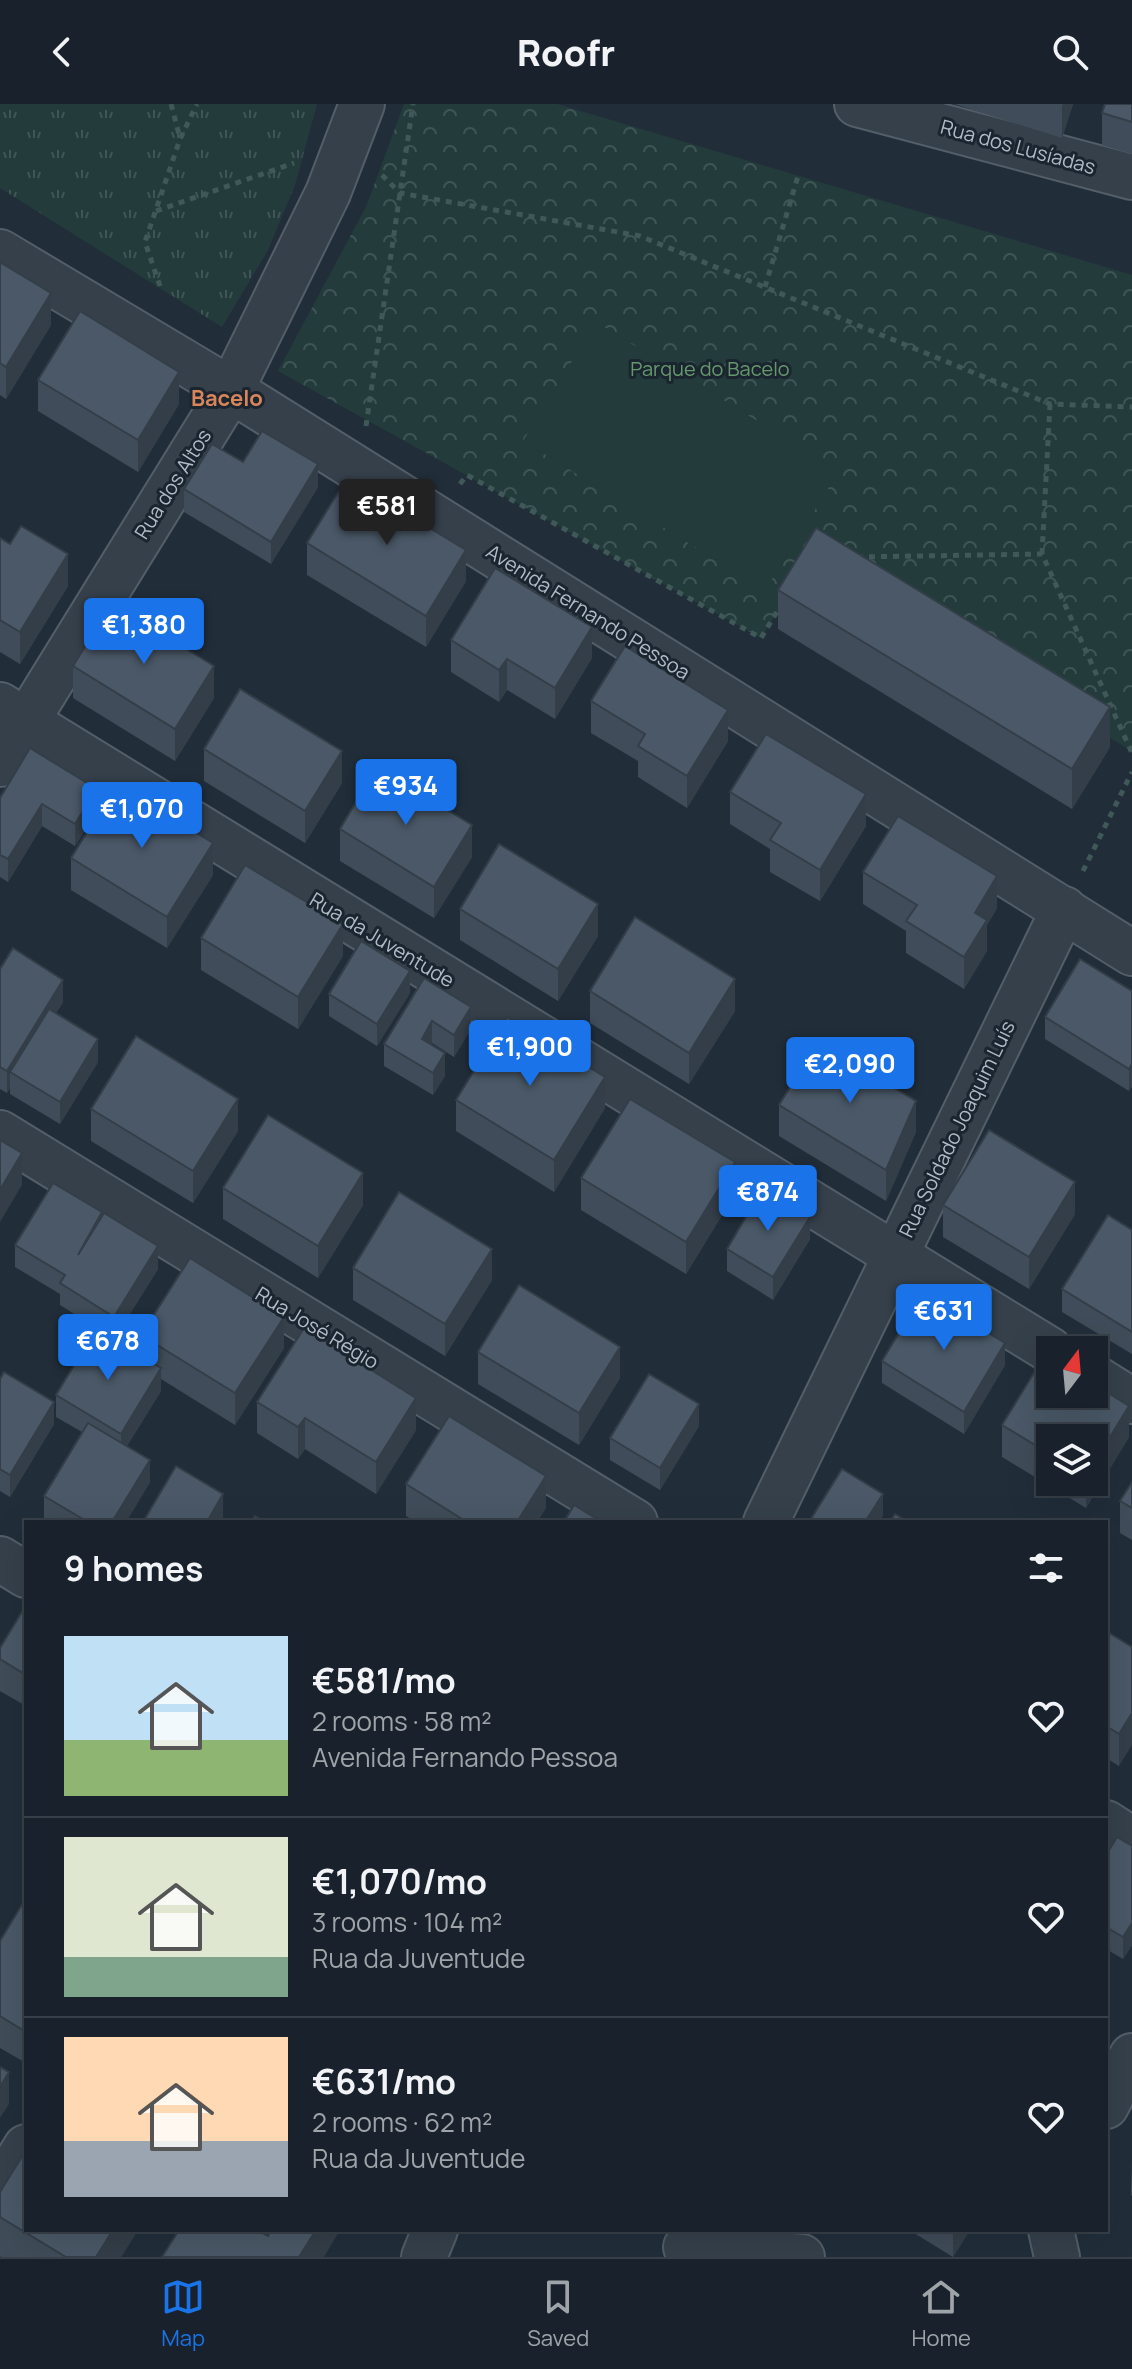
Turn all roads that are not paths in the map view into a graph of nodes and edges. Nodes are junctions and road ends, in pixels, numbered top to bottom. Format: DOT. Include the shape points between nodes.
graph roads {
  1 [pos="362,104"];
  2 [pos="857,104"];
  3 [pos="1132,177"];
  4 [pos="0,252"];
  5 [pos="231,390"];
  6 [pos="13,714"];
  7 [pos="0,764"];
  8 [pos="1064,909"];
  9 [pos="1132,953"];
  10 [pos="0,1133"];
  11 [pos="896,1254"];
  12 [pos="1036,1341"];
  13 [pos="1108,1386"];
  14 [pos="1132,1401"];
  15 [pos="632,1520"];
  16 [pos="767,1520"];
  17 [pos="0,1559"];
  18 [pos="24,1574"];
  19 [pos="1108,1824"];
  20 [pos="1132,1840"];
  21 [pos="1132,2056"];
  22 [pos="1108,2102"];
  23 [pos="24,2150"];
  24 [pos="0,2189"];
  25 [pos="434,2232"];
  26 [pos="1051,2232"];
  27 [pos="686,2247"];
  28 [pos="424,2257"];
  29 [pos="802,2257"];
  30 [pos="1057,2257"];
  1 -- 5 [label="street, Rua dos Altos" via="328,193"];
  2 -- 3 [label="street, Rua dos Lusíadas"];
  4 -- 5 [label="street, Avenida Fernando Pessoa"];
  5 -- 6 [label="street, Rua dos Altos"];
  5 -- 8 [label="street, Avenida Fernando Pessoa"];
  6 -- 7 [label="street, Rua dos Altos"];
  6 -- 11 [label="street, Rua da Juventude"];
  8 -- 9 [label="street, Avenida Fernando Pessoa"];
  8 -- 11 [label="street, Rua Soldado Joaquim Luís"];
  10 -- 15 [label="street, Rua José Régio"];
  11 -- 12 [label="street, Rua da Juventude"];
  11 -- 16 [label="street, Rua Soldado Joaquim Luís"];
  13 -- 14 [label="street"];
  17 -- 18 [label="street"];
  19 -- 20 [label="street"];
  21 -- 22 [label="street"];
  23 -- 24 [label="street"];
  25 -- 28 [label="street"];
  26 -- 30 [label="street"];
  27 -- 29 [label="street"];
}
